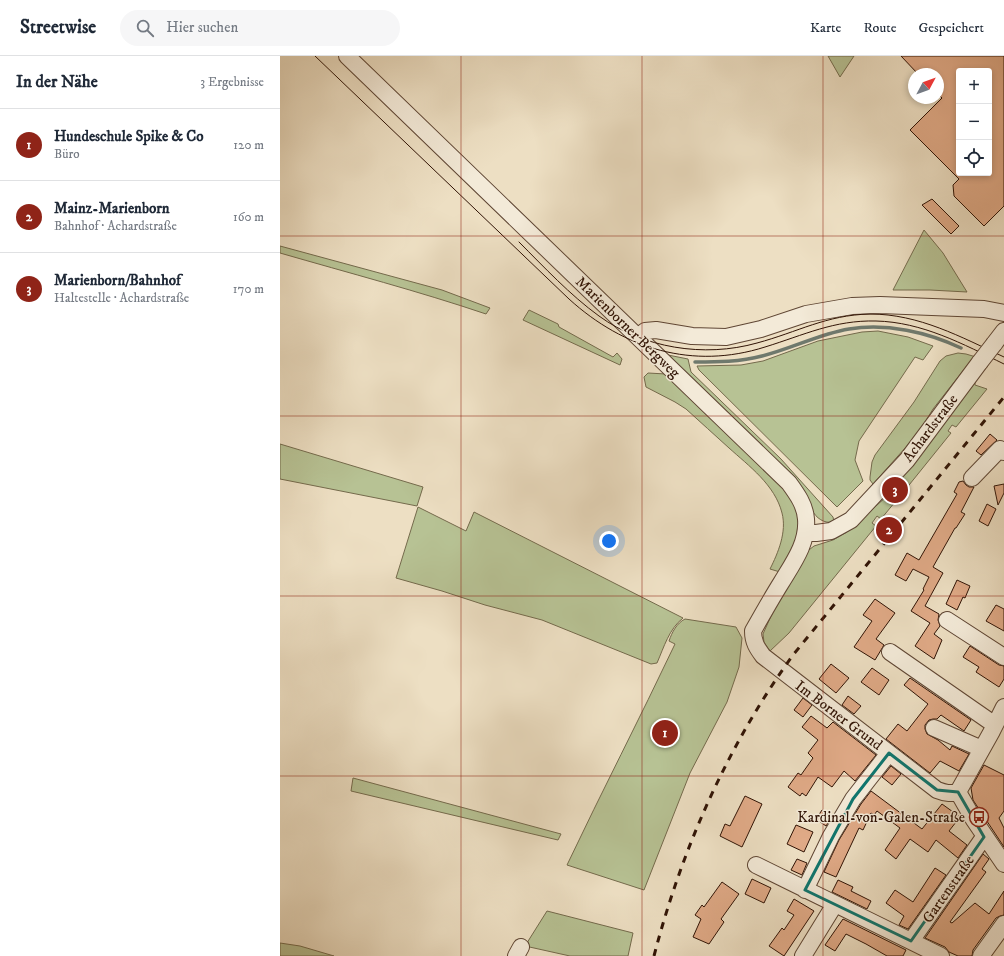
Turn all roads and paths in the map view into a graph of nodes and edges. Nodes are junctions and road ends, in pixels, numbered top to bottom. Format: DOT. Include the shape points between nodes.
graph roads {
  1 [pos="347,56"];
  2 [pos="1004,313"];
  3 [pos="1004,332"];
  4 [pos="638,337"];
  5 [pos="1004,452"];
  6 [pos="972,478"];
  7 [pos="806,533"];
  8 [pos="947,620"];
  9 [pos="753,631"];
  10 [pos="890,652"];
  11 [pos="1004,657"];
  12 [pos="1004,707"];
  13 [pos="934,728"];
  14 [pos="997,731"];
  15 [pos="982,749"];
  16 [pos="889,753"];
  17 [pos="958,792"];
  18 [pos="984,837"];
  19 [pos="1004,864"];
  20 [pos="756,865"];
  21 [pos="805,890"];
  22 [pos="835,904"];
  23 [pos="1004,924"];
  24 [pos="911,941"];
  25 [pos="803,956"];
  26 [pos="941,956"];
  27 [pos="981,956"];
  1 -- 4 [label="street, Marienborner Bergweg"];
  2 -- 4 [label="street" via="969,308 852,306 806,314 726,337 692,336 656,330 645,331"];
  3 -- 7 [label="street, Achardstraße, bridge" via="907,460 852,520 831,531"];
  4 -- 7 [label="street, Marienborner Bergweg" via="789,483 805,510"];
  5 -- 6 [label="street" via="1000,449"];
  7 -- 9 [label="street, Marienborner Bergweg" via="800,551"];
  8 -- 11 [label="street"];
  9 -- 16 [label="street, Im Borner Grund" via="756,648 763,656"];
  10 -- 14 [label="street"];
  12 -- 14 [label="street"];
  13 -- 15 [label="street"];
  14 -- 15 [label="street"];
  15 -- 17 [label="street"];
  16 -- 17 [label="street, Im Borner Grund" via="938,790 951,794"];
  16 -- 21 [label="street" via="853,799 831,836"];
  17 -- 18 [label="street"];
  18 -- 19 [label="street"];
  18 -- 24 [label="street, Gartenstraße"];
  20 -- 21 [label="street"];
  21 -- 22 [label="street"];
  22 -- 24 [label="street"];
  22 -- 25 [label="street"];
  23 -- 27 [label="street"];
  24 -- 26 [label="street"];
}
